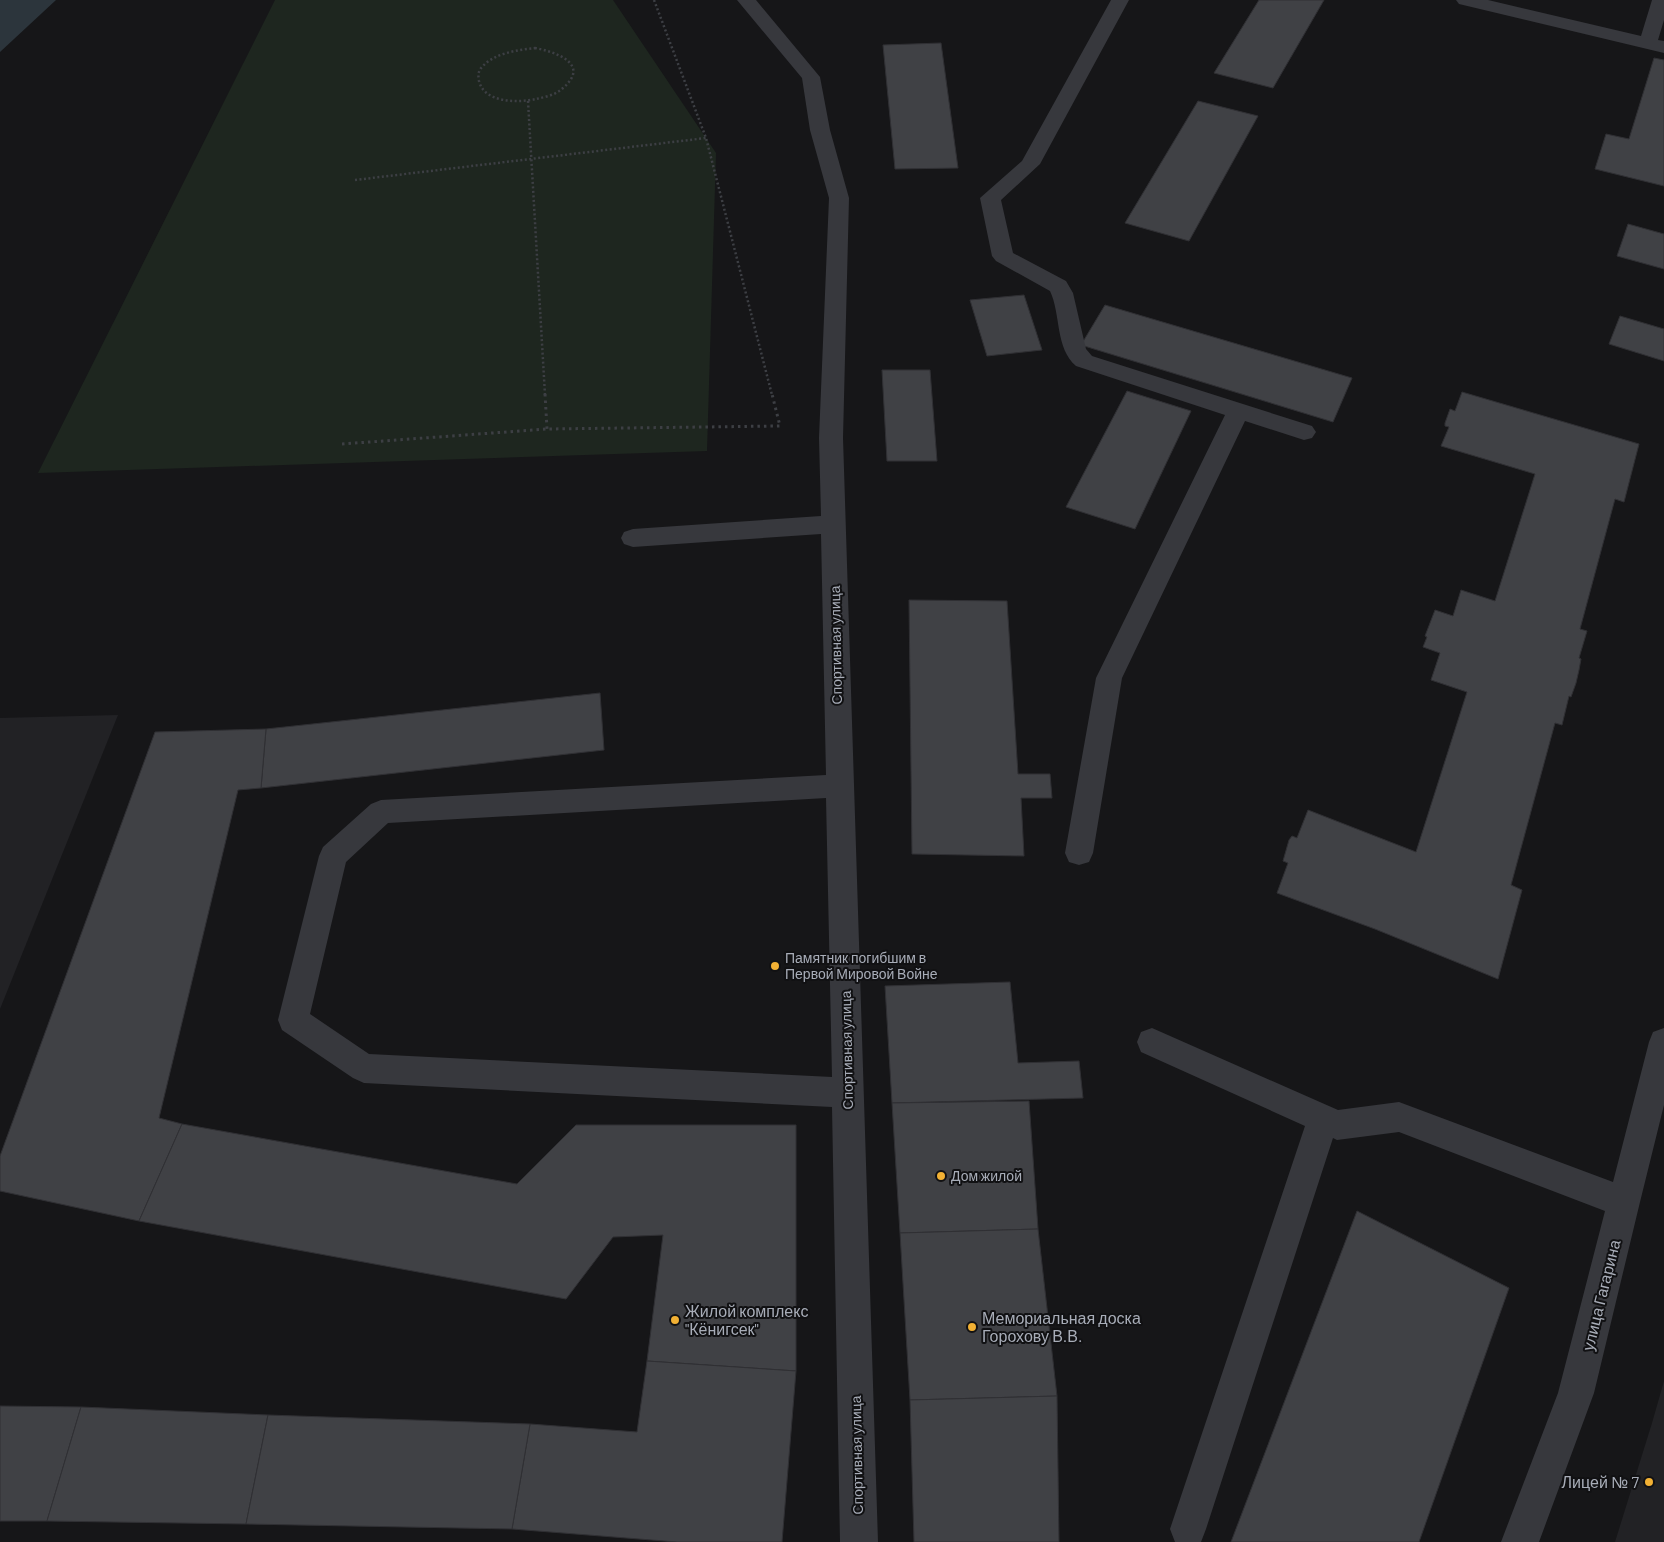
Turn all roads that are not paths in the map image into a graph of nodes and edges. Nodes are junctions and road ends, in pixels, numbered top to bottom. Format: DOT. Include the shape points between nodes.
graph roads {
  1 [pos="746,0"];
  2 [pos="1120,0"];
  3 [pos="1465,0"];
  4 [pos="1661,0"];
  5 [pos="1656,45"];
  6 [pos="1238,410"];
  7 [pos="1304,432"];
  8 [pos="833,524"];
  9 [pos="633,538"];
  10 [pos="840,786"];
  11 [pos="1079,853"];
  12 [pos="1152,1042"];
  13 [pos="1664,1042"];
  14 [pos="848,1093"];
  15 [pos="1323,1119"];
  16 [pos="1624,1202"];
  17 [pos="1188,1529"];
  18 [pos="859,1542"];
  19 [pos="1520,1542"];
  1 -- 8 [label="street, Спортивная улица" via="811,77 820,130 839,198 831,438"];
  2 -- 6 [label="street" via="1030,164 990,198 1003,256 1058,286 1075,349 1084,361"];
  3 -- 5 [label="street"];
  4 -- 5 [label="street"];
  6 -- 7 [label="street"];
  6 -- 11 [label="street" via="1109,678"];
  8 -- 9 [label="street"];
  8 -- 10 [label="street, Спортивная улица"];
  10 -- 14 [label="street, Спортивная улица"];
  10 -- 14 [label="street" via="381,812 333,856 292,1020 364,1068"];
  12 -- 15 [label="street"];
  13 -- 16 [label="street, улица Гагарина"];
  14 -- 18 [label="street, Спортивная улица"];
  15 -- 16 [label="street" via="1337,1125 1398,1117"];
  15 -- 17 [label="street"];
  16 -- 19 [label="street, улица Гагарина" via="1576,1393"];
}
